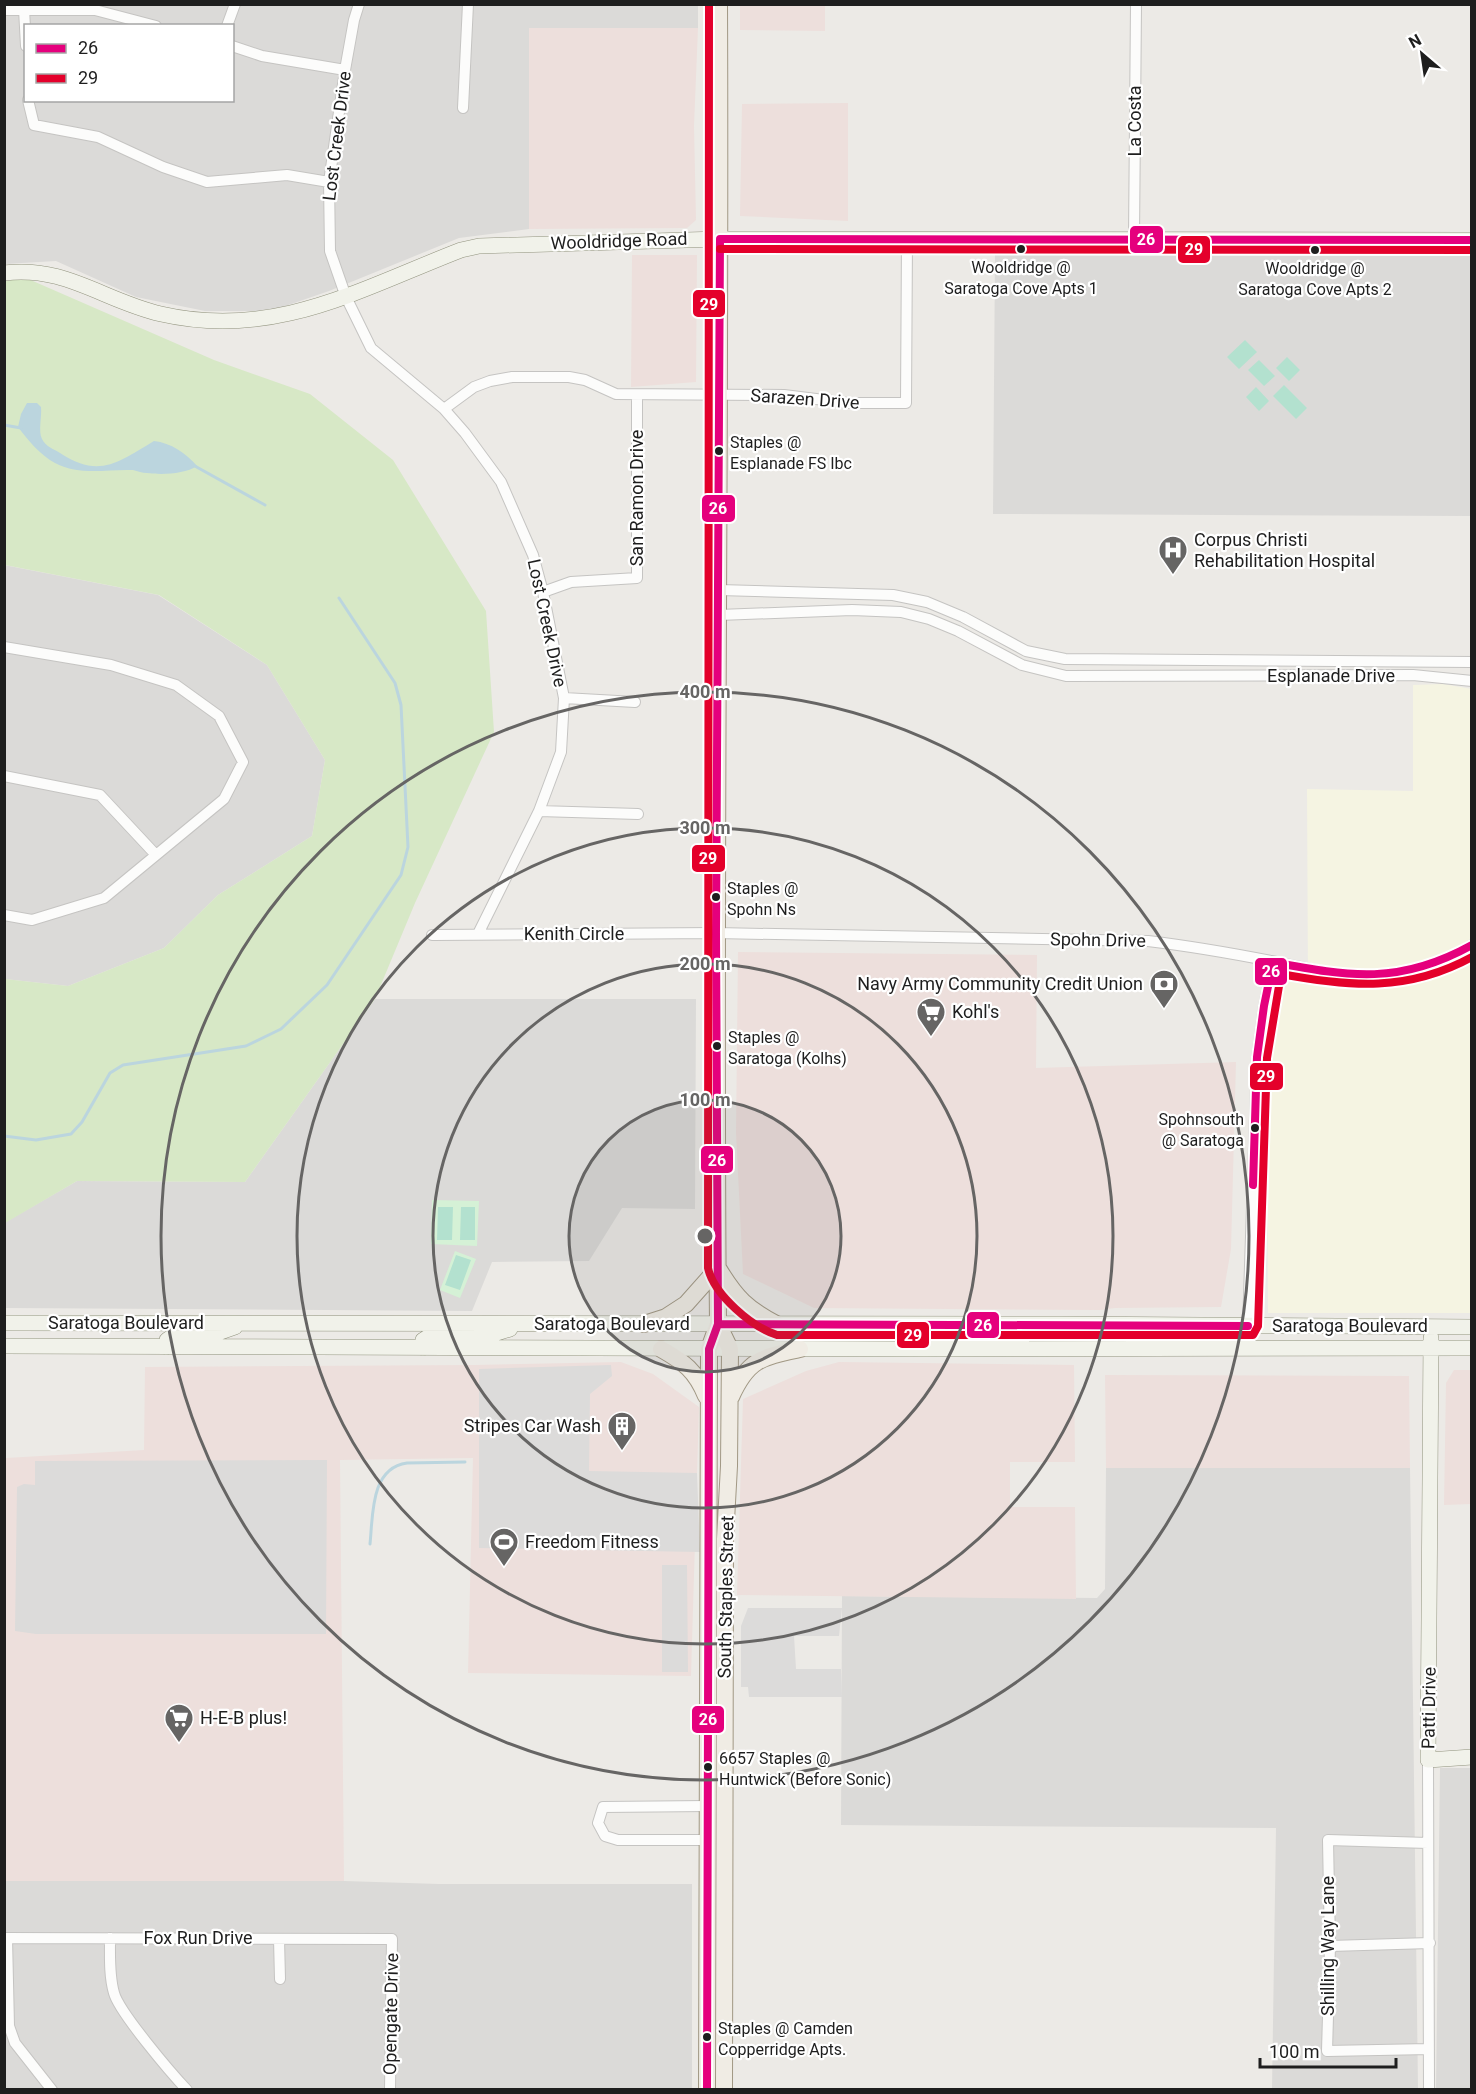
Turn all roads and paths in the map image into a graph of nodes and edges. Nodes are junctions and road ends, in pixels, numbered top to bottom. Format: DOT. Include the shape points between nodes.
graph roads {
  1 [pos="235,4"];
  2 [pos="359,4"];
  3 [pos="468,4"];
  4 [pos="719,4"];
  5 [pos="1136,4"];
  6 [pos="24,9"];
  7 [pos="4,10"];
  8 [pos="25,24"];
  9 [pos="148,24"];
  10 [pos="228,24"];
  11 [pos="234,47"];
  12 [pos="345,70"];
  13 [pos="28,102"];
  14 [pos="463,108"];
  15 [pos="329,182"];
  16 [pos="720,238"];
  17 [pos="907,238"];
  18 [pos="1134,238"];
  19 [pos="1472,240"];
  20 [pos="4,273"];
  21 [pos="346,297"];
  22 [pos="637,395"];
  23 [pos="718,396"];
  24 [pos="444,409"];
  25 [pos="719,590"];
  26 [pos="543,591"];
  27 [pos="852,595"];
  28 [pos="852,610"];
  29 [pos="947,610"];
  30 [pos="719,615"];
  31 [pos="940,623"];
  32 [pos="4,647"];
  33 [pos="1103,661"];
  34 [pos="1249,661"];
  35 [pos="1413,661"];
  36 [pos="1472,662"];
  37 [pos="1413,675"];
  38 [pos="1103,676"];
  39 [pos="1249,676"];
  40 [pos="1472,681"];
  41 [pos="564,698"];
  42 [pos="635,702"];
  43 [pos="4,776"];
  44 [pos="539,811"];
  45 [pos="638,814"];
  46 [pos="156,855"];
  47 [pos="4,915"];
  48 [pos="716,933"];
  49 [pos="478,934"];
  50 [pos="432,935"];
  51 [pos="1472,945"];
  52 [pos="1273,962"];
  53 [pos="718,1268"];
  54 [pos="4,1323"];
  55 [pos="158,1323"];
  56 [pos="247,1323"];
  57 [pos="422,1324"];
  58 [pos="527,1324"];
  59 [pos="644,1324"];
  60 [pos="718,1324"];
  61 [pos="778,1324"];
  62 [pos="1058,1324"];
  63 [pos="1248,1326"];
  64 [pos="1431,1326"];
  65 [pos="1472,1327"];
  66 [pos="4,1346"];
  67 [pos="71,1346"];
  68 [pos="166,1347"];
  69 [pos="338,1347"];
  70 [pos="423,1348"];
  71 [pos="661,1348"];
  72 [pos="1431,1348"];
  73 [pos="1472,1348"];
  74 [pos="709,1349"];
  75 [pos="730,1349"];
  76 [pos="800,1349"];
  77 [pos="924,1349"];
  78 [pos="1182,1349"];
  79 [pos="730,1401"];
  80 [pos="708,1402"];
  81 [pos="708,1693"];
  82 [pos="724,1719"];
  83 [pos="1472,1757"];
  84 [pos="1428,1760"];
  85 [pos="707,1806"];
  86 [pos="707,1840"];
  87 [pos="1428,1843"];
  88 [pos="707,1915"];
  89 [pos="6,1938"];
  90 [pos="110,1938"];
  91 [pos="279,1939"];
  92 [pos="392,1939"];
  93 [pos="1430,1943"];
  94 [pos="724,1946"];
  95 [pos="1330,1946"];
  96 [pos="707,1957"];
  97 [pos="280,1979"];
  98 [pos="724,1990"];
  99 [pos="1429,2049"];
  100 [pos="50,2089"];
  101 [pos="187,2090"];
  102 [pos="390,2090"];
  103 [pos="707,2090"];
  104 [pos="724,2090"];
  105 [pos="1429,2090"];
  1 -- 10 [label="street"];
  2 -- 12 [label="street, Lost Creek Drive"];
  3 -- 14 [label="street"];
  4 -- 16 [label="main road, South Staples Street"];
  5 -- 18 [label="street, La Costa"];
  6 -- 7 [label="street"];
  6 -- 8 [label="street"];
  6 -- 9 [label="street" via="95,10"];
  11 -- 12 [label="street" via="262,56"];
  12 -- 15 [label="street, Lost Creek Drive"];
  13 -- 15 [label="street" via="34,125 98,137 207,182 286,175"];
  15 -- 21 [label="street, Lost Creek Drive" via="330,251"];
  16 -- 17 [label="main road, Wooldridge Road"];
  16 -- 21 [label="main road, Wooldridge Road" via="479,246"];
  16 -- 23 [label="main road, South Staples Street"];
  17 -- 18 [label="main road, Wooldridge Road"];
  17 -- 23 [label="street, Sarazen Drive" via="906,403 848,403 784,394"];
  18 -- 19 [label="main road, Wooldridge Road"];
  20 -- 21 [label="main road, Wooldridge Road" via="47,273 134,307 189,319 263,320"];
  21 -- 24 [label="street, Lost Creek Drive" via="371,348"];
  22 -- 23 [label="street, Sarazen Drive"];
  22 -- 24 [label="street, Sarazen Drive" via="616,394 569,377 512,377 474,387"];
  22 -- 26 [label="street, San Ramon Drive" via="637,578 571,582"];
  23 -- 25 [label="main road, South Staples Street"];
  24 -- 26 [label="street, Lost Creek Drive" via="501,482 533,555"];
  25 -- 27 [label="street, Esplanade Drive"];
  25 -- 30 [label="main road, South Staples Street"];
  26 -- 41 [label="street, Lost Creek Drive"];
  27 -- 28 [label="street"];
  27 -- 29 [label="street, Esplanade Drive" via="893,595"];
  28 -- 30 [label="street, Esplanade Drive"];
  28 -- 31 [label="street, Esplanade Drive" via="901,612"];
  29 -- 31 [label="street"];
  29 -- 33 [label="street, Esplanade Drive" via="1026,651"];
  30 -- 48 [label="main road, South Staples Street"];
  31 -- 38 [label="street, Esplanade Drive" via="1022,665 1066,676"];
  32 -- 46 [label="street" via="111,665 176,685 219,716 243,762 224,799"];
  33 -- 34 [label="street, Esplanade Drive"];
  33 -- 38 [label="street"];
  34 -- 35 [label="street, Esplanade Drive"];
  34 -- 39 [label="street, Esplanade Drive"];
  35 -- 36 [label="street, Esplanade Drive"];
  35 -- 37 [label="street, Esplanade Drive"];
  37 -- 39 [label="street, Esplanade Drive"];
  37 -- 40 [label="street, Esplanade Drive"];
  38 -- 39 [label="street, Esplanade Drive"];
  41 -- 42 [label="street"];
  41 -- 44 [label="street, Lost Creek Drive" via="561,752"];
  43 -- 46 [label="street" via="100,795"];
  44 -- 45 [label="street"];
  44 -- 49 [label="street, Lost Creek Drive"];
  46 -- 47 [label="street" via="104,898 32,920"];
  48 -- 49 [label="street, Kenith Circle"];
  48 -- 52 [label="street, Spohn Drive" via="1148,940"];
  48 -- 53 [label="main road, South Staples Street"];
  49 -- 50 [label="street, Kenith Circle"];
  51 -- 52 [label="street, Spohn Drive" via="1427,966 1376,976 1325,973"];
  52 -- 63 [label="street" via="1257,1057"];
  53 -- 59 [label="main road" via="686,1304 666,1317"];
  53 -- 60 [label="main road, South Staples Street"];
  53 -- 61 [label="main road" via="750,1310"];
  54 -- 55 [label="main road, Saratoga Boulevard"];
  55 -- 56 [label="main road, Saratoga Boulevard"];
  55 -- 67 [label="main road" via="158,1331 149,1337 108,1337"];
  56 -- 57 [label="main road, Saratoga Boulevard"];
  56 -- 68 [label="main road" via="215,1334 176,1334 166,1340"];
  57 -- 58 [label="main road, Saratoga Boulevard"];
  57 -- 69 [label="main road" via="406,1338 366,1337"];
  58 -- 59 [label="main road, Saratoga Boulevard"];
  58 -- 70 [label="main road" via="490,1335 431,1335 423,1340"];
  59 -- 60 [label="main road, Saratoga Boulevard"];
  60 -- 61 [label="main road, Saratoga Boulevard"];
  60 -- 74 [label="main road, South Staples Street"];
  60 -- 75 [label="main road, South Staples Street"];
  61 -- 62 [label="main road, Saratoga Boulevard"];
  62 -- 63 [label="main road, Saratoga Boulevard"];
  62 -- 77 [label="main road" via="1018,1337 937,1337 928,1339"];
  63 -- 64 [label="main road, Saratoga Boulevard"];
  63 -- 78 [label="main road" via="1244,1336 1219,1338"];
  64 -- 65 [label="main road, Saratoga Boulevard"];
  64 -- 72 [label="main road, Patti Drive"];
  66 -- 67 [label="main road, Saratoga Boulevard"];
  67 -- 68 [label="main road, Saratoga Boulevard"];
  68 -- 69 [label="main road, Saratoga Boulevard"];
  69 -- 70 [label="main road, Saratoga Boulevard"];
  70 -- 71 [label="main road, Saratoga Boulevard"];
  71 -- 74 [label="main road, Saratoga Boulevard"];
  71 -- 80 [label="main road" via="694,1372"];
  72 -- 73 [label="main road, Saratoga Boulevard"];
  72 -- 78 [label="main road, Saratoga Boulevard"];
  72 -- 84 [label="main road, Patti Drive"];
  74 -- 75 [label="main road, Saratoga Boulevard"];
  74 -- 80 [label="main road, South Staples Street"];
  75 -- 76 [label="main road, Saratoga Boulevard"];
  75 -- 79 [label="main road, South Staples Street"];
  76 -- 77 [label="main road, Saratoga Boulevard"];
  76 -- 79 [label="main road" via="761,1359 746,1370"];
  77 -- 78 [label="main road, Saratoga Boulevard"];
  79 -- 82 [label="main road, South Staples Street"];
  80 -- 81 [label="main road, South Staples Street"];
  81 -- 82 [label="main road" via="713,1695"];
  81 -- 85 [label="main road, South Staples Street"];
  82 -- 94 [label="main road, South Staples Street"];
  83 -- 84 [label="main road"];
  84 -- 87 [label="street, Patti Drive"];
  85 -- 86 [label="main road, South Staples Street"];
  85 -- 86 [label="street" via="603,1807 598,1823 605,1836 618,1840"];
  86 -- 88 [label="main road, South Staples Street"];
  87 -- 93 [label="street, Patti Drive"];
  87 -- 95 [label="street, Shilling Way Lane" via="1328,1840"];
  88 -- 94 [label="main road" via="716,1942"];
  88 -- 96 [label="main road, South Staples Street"];
  89 -- 90 [label="street, Fox Run Drive"];
  89 -- 100 [label="street" via="9,2026 15,2043"];
  90 -- 91 [label="street, Fox Run Drive"];
  90 -- 101 [label="street" via="115,1996"];
  91 -- 92 [label="street, Fox Run Drive"];
  91 -- 97 [label="street"];
  92 -- 102 [label="street, Opengate Drive"];
  93 -- 95 [label="street"];
  93 -- 99 [label="street, Patti Drive"];
  94 -- 98 [label="main road, South Staples Street"];
  95 -- 99 [label="street, Shilling Way Lane" via="1327,2051"];
  96 -- 98 [label="main road" via="715,1959"];
  96 -- 103 [label="main road, South Staples Street"];
  98 -- 104 [label="main road, South Staples Street"];
  99 -- 105 [label="street, Patti Drive"];
}
